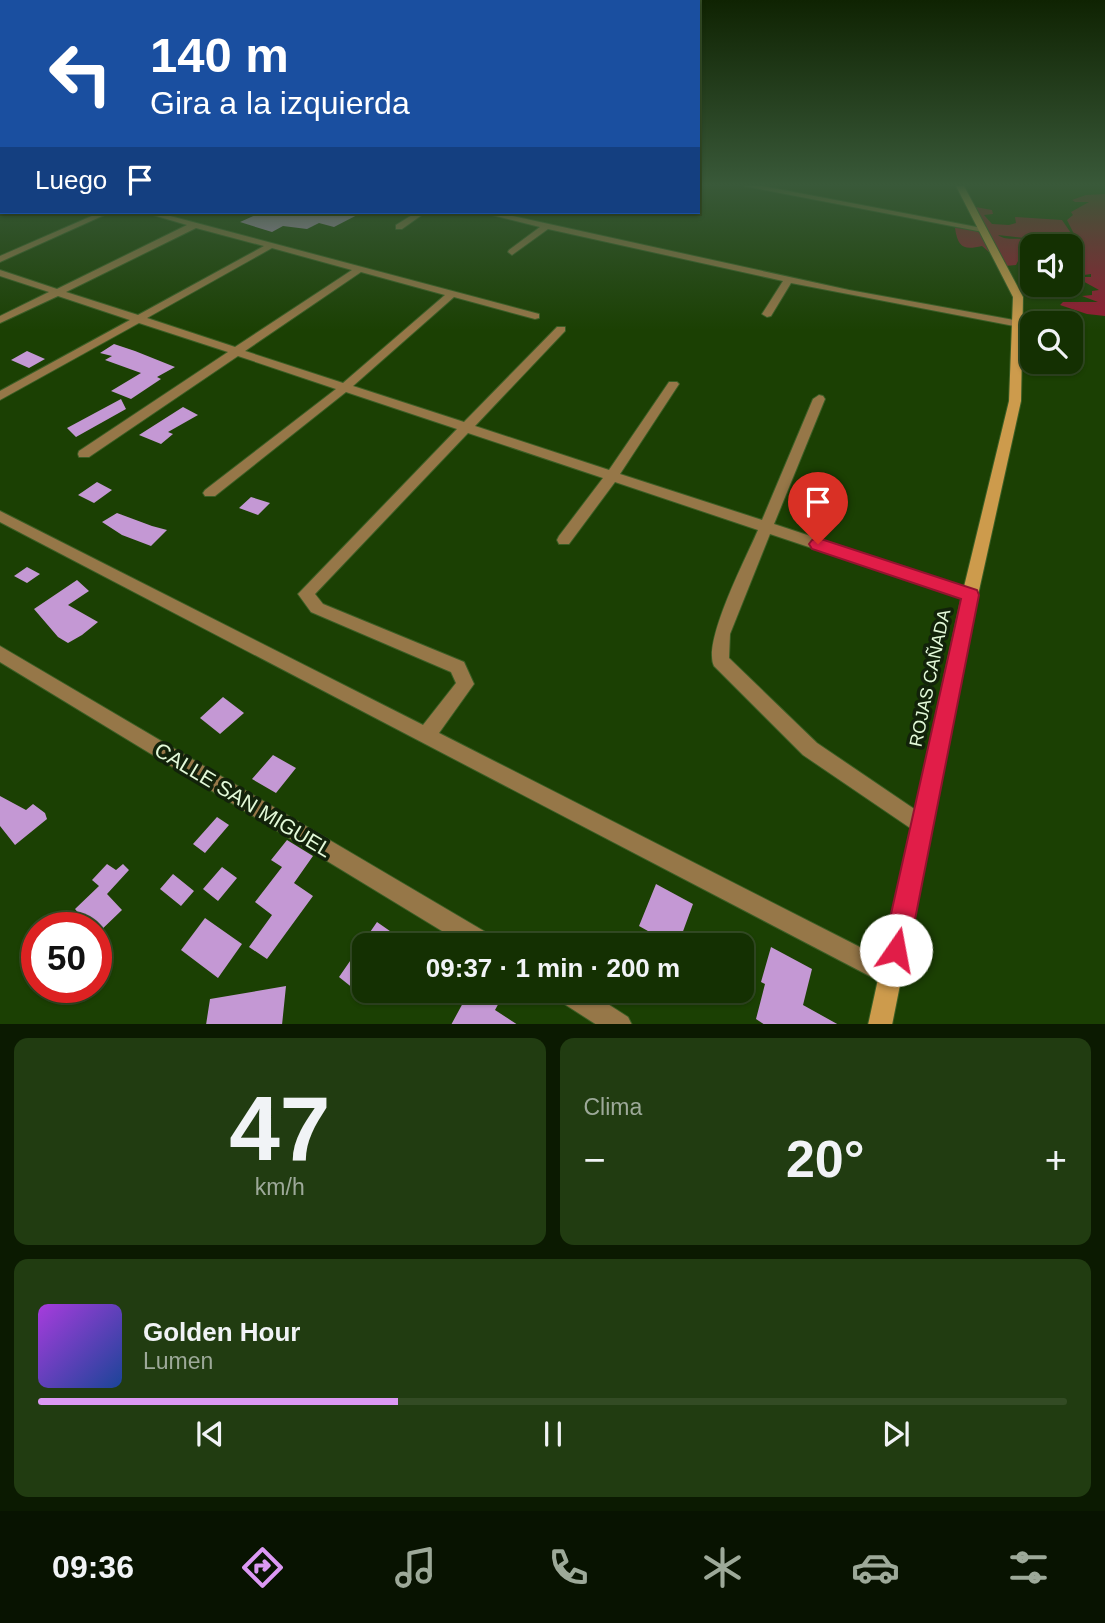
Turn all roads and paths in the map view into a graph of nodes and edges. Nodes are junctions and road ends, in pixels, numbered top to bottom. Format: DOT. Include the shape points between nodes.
graph roads {
  1 [pos="57,234"];
  2 [pos="177,234"];
  3 [pos="227,234"];
  4 [pos="536,234"];
  5 [pos="581,234"];
  6 [pos="985,234"];
  7 [pos="272,246"];
  8 [pos="512,252"];
  9 [pos="0,259"];
  10 [pos="359,269"];
  11 [pos="0,273"];
  12 [pos="788,280"];
  13 [pos="57,292"];
  14 [pos="452,294"];
  15 [pos="767,314"];
  16 [pos="535,316"];
  17 [pos="138,318"];
  18 [pos="0,320"];
  19 [pos="1019,324"];
  20 [pos="561,329"];
  21 [pos="236,351"];
  22 [pos="673,384"];
  23 [pos="345,387"];
  24 [pos="0,396"];
  25 [pos="819,399"];
  26 [pos="465,427"];
  27 [pos="84,454"];
  28 [pos="612,476"];
  29 [pos="210,493"];
  30 [pos="0,516"];
  31 [pos="767,527"];
  32 [pos="564,540"];
  33 [pos="970,595"];
  34 [pos="0,653"];
  35 [pos="426,736"];
  36 [pos="922,826"];
  37 [pos="466,933"];
  38 [pos="891,975"];
  39 [pos="585,1003"];
  40 [pos="620,1024"];
  41 [pos="880,1024"];
  1 -- 9 [label="street"];
  2 -- 13 [label="street"];
  3 -- 7 [label="street"];
  4 -- 8 [label="street"];
  5 -- 12 [label="street"];
  6 -- 19 [label="main road, ROJAS CAÑADA" via="1018,297"];
  7 -- 10 [label="street"];
  7 -- 17 [label="street"];
  10 -- 14 [label="street"];
  10 -- 21 [label="street"];
  11 -- 13 [label="street"];
  12 -- 15 [label="street"];
  12 -- 19 [label="street"];
  13 -- 17 [label="street"];
  13 -- 18 [label="street"];
  14 -- 16 [label="street"];
  14 -- 23 [label="street"];
  17 -- 21 [label="street"];
  17 -- 24 [label="street"];
  19 -- 33 [label="main road, ROJAS CAÑADA" via="1014,401"];
  20 -- 26 [label="street"];
  21 -- 23 [label="street"];
  21 -- 27 [label="street"];
  22 -- 28 [label="street"];
  23 -- 26 [label="street"];
  23 -- 29 [label="street"];
  25 -- 31 [label="street"];
  26 -- 28 [label="street"];
  26 -- 35 [label="street" via="306,594 317,608 458,667 465,684"];
  28 -- 31 [label="street"];
  28 -- 32 [label="street"];
  30 -- 35 [label="street"];
  31 -- 33 [label="street"];
  31 -- 36 [label="street" via="722,634 720,662 810,749"];
  33 -- 36 [label="main road, ROJAS CAÑADA"];
  34 -- 37 [label="street, CALLE SAN MIGUEL"];
  35 -- 38 [label="street"];
  36 -- 38 [label="main road, ROJAS CAÑADA"];
  38 -- 41 [label="main road, ROJAS CAÑADA"];
  39 -- 40 [label="street"];
}
